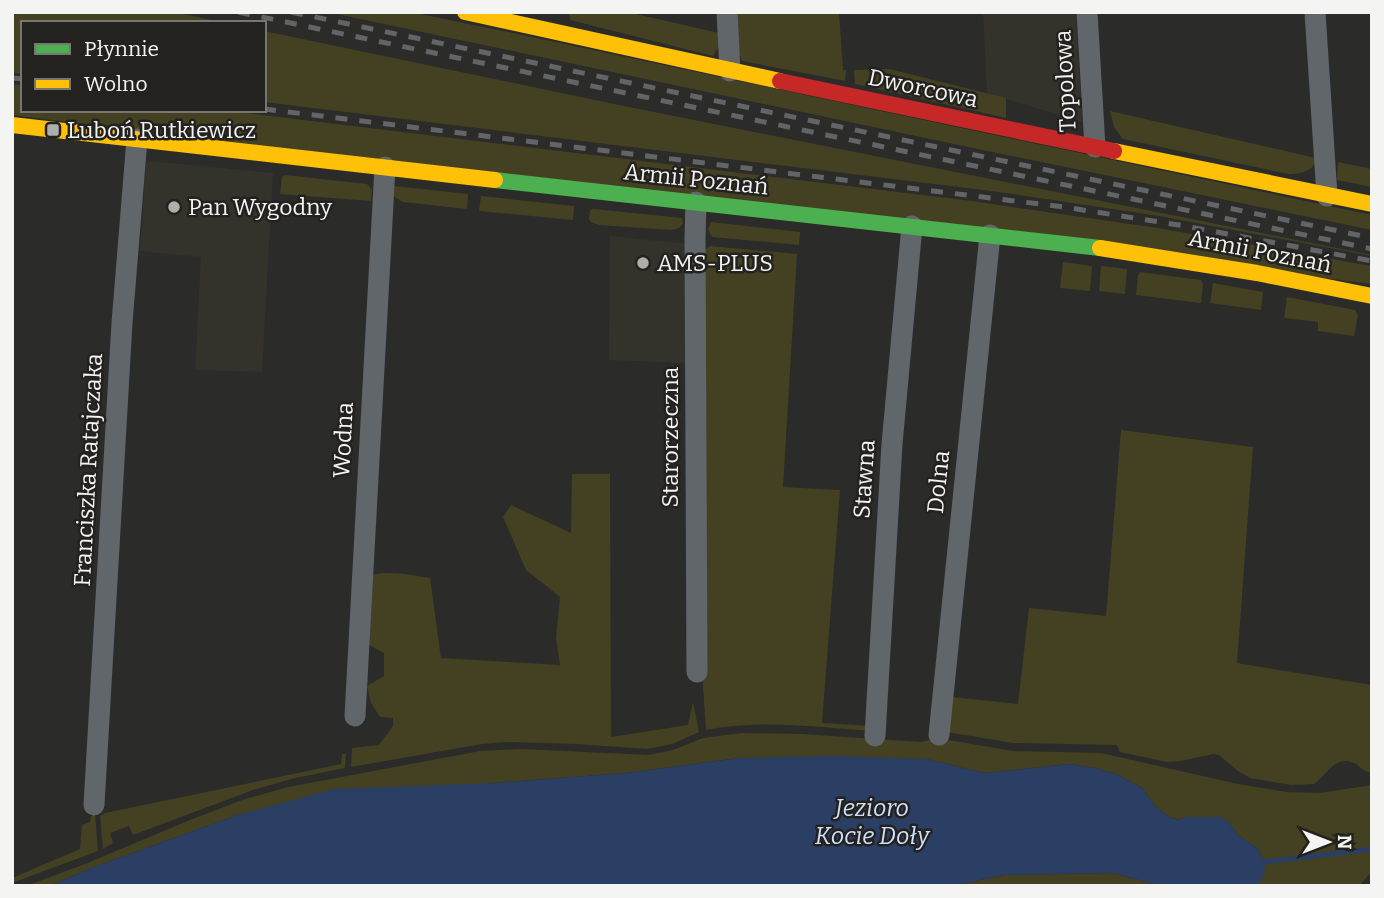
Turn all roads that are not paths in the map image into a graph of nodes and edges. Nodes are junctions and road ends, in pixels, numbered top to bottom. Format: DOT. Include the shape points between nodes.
graph roads {
  1 [pos="465,12"];
  2 [pos="727,12"];
  3 [pos="1087,12"];
  4 [pos="1315,12"];
  5 [pos="556,23"];
  6 [pos="730,71"];
  7 [pos="12,125"];
  8 [pos="137,139"];
  9 [pos="1094,147"];
  10 [pos="385,167"];
  11 [pos="1327,196"];
  12 [pos="696,202"];
  13 [pos="1372,204"];
  14 [pos="912,226"];
  15 [pos="990,235"];
  16 [pos="1372,296"];
  17 [pos="697,672"];
  18 [pos="355,716"];
  19 [pos="939,735"];
  20 [pos="875,736"];
  21 [pos="94,805"];
  1 -- 5 [label="main road, Dworcowa"];
  2 -- 6 [label="street"];
  3 -- 9 [label="street, Topolowa"];
  4 -- 11 [label="street"];
  5 -- 6 [label="main road, Dworcowa"];
  6 -- 9 [label="main road, Dworcowa"];
  7 -- 8 [label="main road, Armii Poznań"];
  8 -- 10 [label="main road, Armii Poznań"];
  8 -- 21 [label="street, Franciszka Ratajczaka"];
  9 -- 11 [label="main road, Dworcowa"];
  10 -- 12 [label="main road, Armii Poznań"];
  10 -- 18 [label="street, Wodna"];
  11 -- 13 [label="main road, Dworcowa"];
  12 -- 14 [label="main road, Armii Poznań"];
  12 -- 17 [label="street, Starorzeczna"];
  14 -- 15 [label="main road, Armii Poznań"];
  14 -- 20 [label="street, Stawna" via="892,444"];
  15 -- 16 [label="main road, Armii Poznań" via="1194,261"];
  15 -- 19 [label="street, Dolna"];
}
